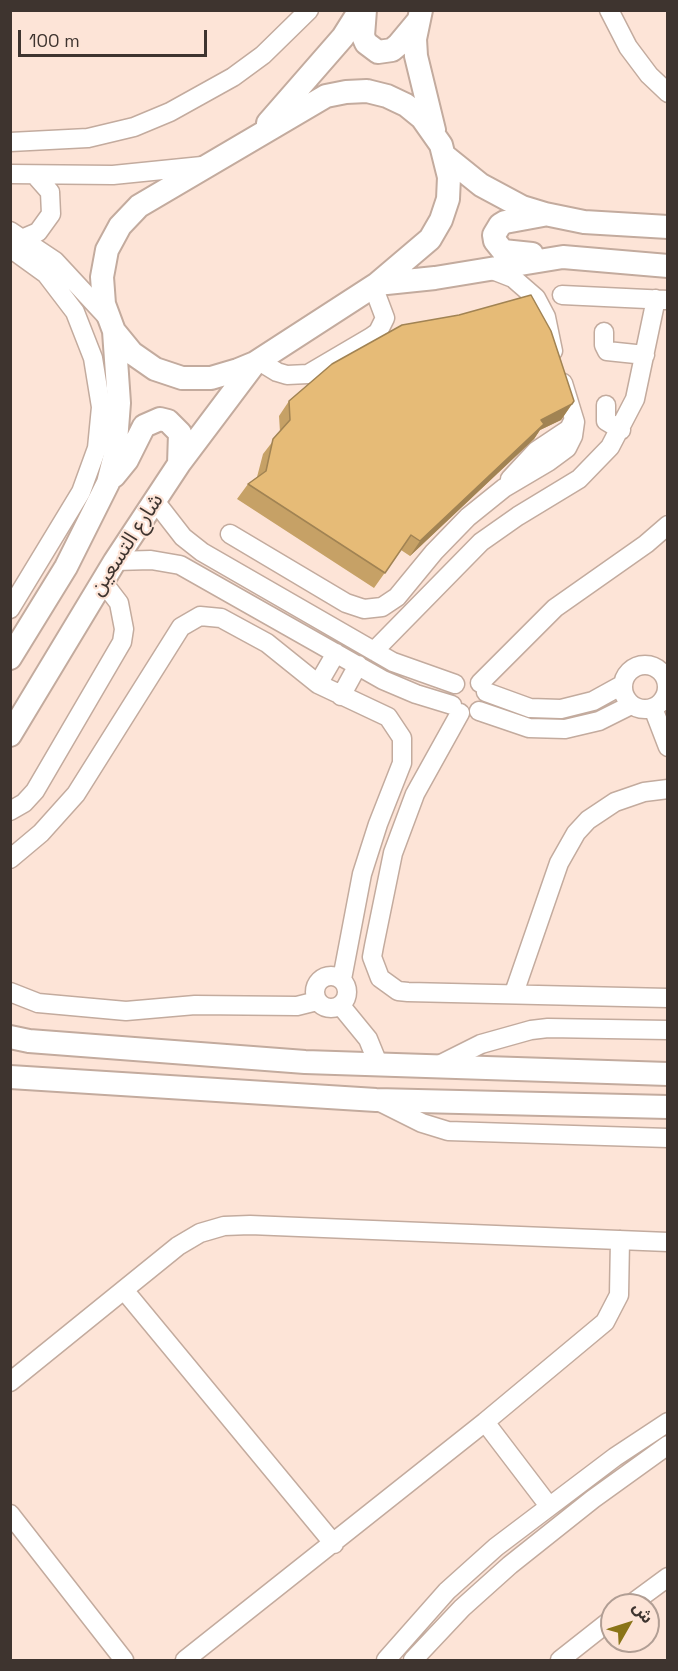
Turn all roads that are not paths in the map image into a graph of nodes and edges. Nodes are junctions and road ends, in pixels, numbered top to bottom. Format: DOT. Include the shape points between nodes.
graph roads {
  1 [pos="309,10"];
  2 [pos="362,10"];
  3 [pos="609,10"];
  4 [pos="420,16"];
  5 [pos="668,93"];
  6 [pos="435,135"];
  7 [pos="254,138"];
  8 [pos="10,142"];
  9 [pos="445,156"];
  10 [pos="207,165"];
  11 [pos="10,174"];
  12 [pos="35,175"];
  13 [pos="544,214"];
  14 [pos="668,227"];
  15 [pos="15,239"];
  16 [pos="563,257"];
  17 [pos="668,266"];
  18 [pos="490,269"];
  19 [pos="375,285"];
  20 [pos="562,295"];
  21 [pos="662,299"];
  22 [pos="111,324"];
  23 [pos="604,332"];
  24 [pos="645,355"];
  25 [pos="257,362"];
  26 [pos="606,405"];
  27 [pos="621,430"];
  28 [pos="179,464"];
  29 [pos="108,483"];
  30 [pos="155,501"];
  31 [pos="668,525"];
  32 [pos="230,534"];
  33 [pos="115,561"];
  34 [pos="103,582"];
  35 [pos="10,609"];
  36 [pos="14,643"];
  37 [pos="374,651"];
  38 [pos="336,653"];
  39 [pos="663,663"];
  40 [pos="358,665"];
  41 [pos="318,684"];
  42 [pos="455,684"];
  43 [pos="622,685"];
  44 [pos="483,688"];
  45 [pos="341,696"];
  46 [pos="631,705"];
  47 [pos="653,708"];
  48 [pos="456,709"];
  49 [pos="479,711"];
  50 [pos="10,735"];
  51 [pos="668,747"];
  52 [pos="668,789"];
  53 [pos="10,811"];
  54 [pos="10,859"];
  55 [pos="342,980"];
  56 [pos="10,992"];
  57 [pos="514,993"];
  58 [pos="668,998"];
  59 [pos="317,1001"];
  60 [pos="341,1006"];
  61 [pos="668,1030"];
  62 [pos="10,1037"];
  63 [pos="379,1066"];
  64 [pos="435,1066"];
  65 [pos="668,1074"];
  66 [pos="10,1077"];
  67 [pos="376,1100"];
  68 [pos="668,1107"];
  69 [pos="668,1138"];
  70 [pos="620,1240"];
  71 [pos="668,1242"];
  72 [pos="123,1290"];
  73 [pos="10,1382"];
  74 [pos="485,1422"];
  75 [pos="668,1422"];
  76 [pos="668,1445"];
  77 [pos="549,1506"];
  78 [pos="10,1514"];
  79 [pos="334,1544"];
  80 [pos="666,1580"];
  81 [pos="647,1593"];
  82 [pos="600,1628"];
  83 [pos="124,1660"];
  84 [pos="185,1660"];
  85 [pos="386,1660"];
  86 [pos="413,1660"];
  87 [pos="560,1660"];
  1 -- 8 [label="street" via="263,55 200,96 134,128 88,138"];
  2 -- 4 [label="main road" via="363,36 378,52 398,45"];
  2 -- 7 [label="main road" via="329,54"];
  3 -- 5 [label="street" via="628,48"];
  4 -- 6 [label="main road" via="416,56"];
  6 -- 7 [label="main road, شارع التسعين" via="406,105 387,96 346,92 326,96"];
  6 -- 9 [label="main road"];
  7 -- 10 [label="main road, شارع التسعين"];
  9 -- 13 [label="main road" via="501,197"];
  9 -- 19 [label="main road" via="448,199 441,220 415,255"];
  10 -- 12 [label="street" via="113,175"];
  10 -- 22 [label="main road, شارع التسعين" via="140,206 120,226 107,250 102,277 104,304"];
  11 -- 12 [label="street"];
  12 -- 15 [label="street" via="50,192 51,214 38,232"];
  13 -- 14 [label="main road" via="584,222"];
  13 -- 16 [label="main road" via="500,225 495,241 508,252"];
  15 -- 22 [label="street" via="69,274"];
  15 -- 35 [label="street" via="75,312 93,358 101,407 97,448 81,492"];
  16 -- 17 [label="main road"];
  16 -- 18 [label="main road"];
  18 -- 19 [label="main road"];
  18 -- 32 [label="street" via="523,284 546,317 558,369 575,416 573,436 562,453 504,488 450,534 398,597 382,607 364,609 346,603"];
  19 -- 25 [label="main road"];
  19 -- 25 [label="street" via="384,318 371,337 308,374 287,375"];
  20 -- 21 [label="street"];
  21 -- 24 [label="street"];
  22 -- 25 [label="main road" via="132,353 156,369 183,378 211,378"];
  22 -- 29 [label="main road, شارع التسعين" via="119,415"];
  23 -- 24 [label="street" via="607,351"];
  24 -- 27 [label="street" via="635,399"];
  25 -- 28 [label="main road, شارع التسعين"];
  26 -- 27 [label="street" via="606,422"];
  27 -- 37 [label="street" via="579,479 499,528 464,556"];
  28 -- 29 [label="main road" via="180,433 168,421 151,421"];
  28 -- 30 [label="main road, شارع التسعين"];
  29 -- 36 [label="main road, شارع التسعين" via="66,567"];
  30 -- 33 [label="main road, شارع التسعين"];
  30 -- 37 [label="street" via="192,545"];
  31 -- 44 [label="street" via="555,608"];
  33 -- 34 [label="main road, شارع التسعين"];
  33 -- 38 [label="street" via="151,560 180,565"];
  34 -- 50 [label="main road, شارع التسعين"];
  34 -- 53 [label="street" via="123,616 119,648 35,791"];
  37 -- 42 [label="street" via="408,669"];
  38 -- 40 [label="street"];
  38 -- 41 [label="street"];
  39 -- 43 [label="street" via="632,668"];
  39 -- 47 [label="street" via="667,687 663,700"];
  40 -- 45 [label="street"];
  40 -- 48 [label="street" via="399,687"];
  41 -- 45 [label="street"];
  41 -- 54 [label="street" via="267,643 236,625 210,616 189,620 174,635 76,794 41,833"];
  42 -- 44 [label="street" via="467,679"];
  42 -- 48 [label="street" via="451,690"];
  43 -- 44 [label="street" via="593,701 561,709 530,708"];
  43 -- 46 [label="street"];
  44 -- 49 [label="street" via="484,706"];
  45 -- 55 [label="street" via="388,717 402,738 404,750 362,874"];
  46 -- 47 [label="street" via="638,709"];
  46 -- 49 [label="street" via="599,721 565,729 512,724"];
  47 -- 51 [label="street"];
  48 -- 49 [label="street" via="473,714"];
  48 -- 57 [label="street" via="403,823 385,884 372,957 380,978 398,991"];
  52 -- 57 [label="street" via="615,802 576,833 559,863"];
  55 -- 59 [label="street" via="335,976 320,979 314,994"];
  55 -- 60 [label="street" via="348,993"];
  56 -- 59 [label="street" via="38,1003 126,1011 195,1005 297,1006"];
  57 -- 58 [label="street"];
  59 -- 60 [label="street" via="328,1009"];
  60 -- 63 [label="street" via="372,1044"];
  61 -- 64 [label="street" via="531,1030 482,1044"];
  62 -- 63 [label="main road"];
  63 -- 64 [label="main road"];
  64 -- 65 [label="main road"];
  66 -- 67 [label="main road"];
  67 -- 68 [label="main road"];
  67 -- 69 [label="street" via="448,1131"];
  70 -- 71 [label="street"];
  70 -- 72 [label="street" via="237,1225 212,1229 189,1239"];
  70 -- 74 [label="street" via="620,1286 605,1322"];
  72 -- 73 [label="street"];
  72 -- 79 [label="street"];
  74 -- 77 [label="street"];
  74 -- 79 [label="street"];
  75 -- 77 [label="street"];
  76 -- 86 [label="street" via="510,1565"];
  77 -- 85 [label="street" via="447,1591"];
  78 -- 83 [label="street"];
  79 -- 84 [label="street"];
  80 -- 81 [label="street"];
  82 -- 87 [label="street"];
}
